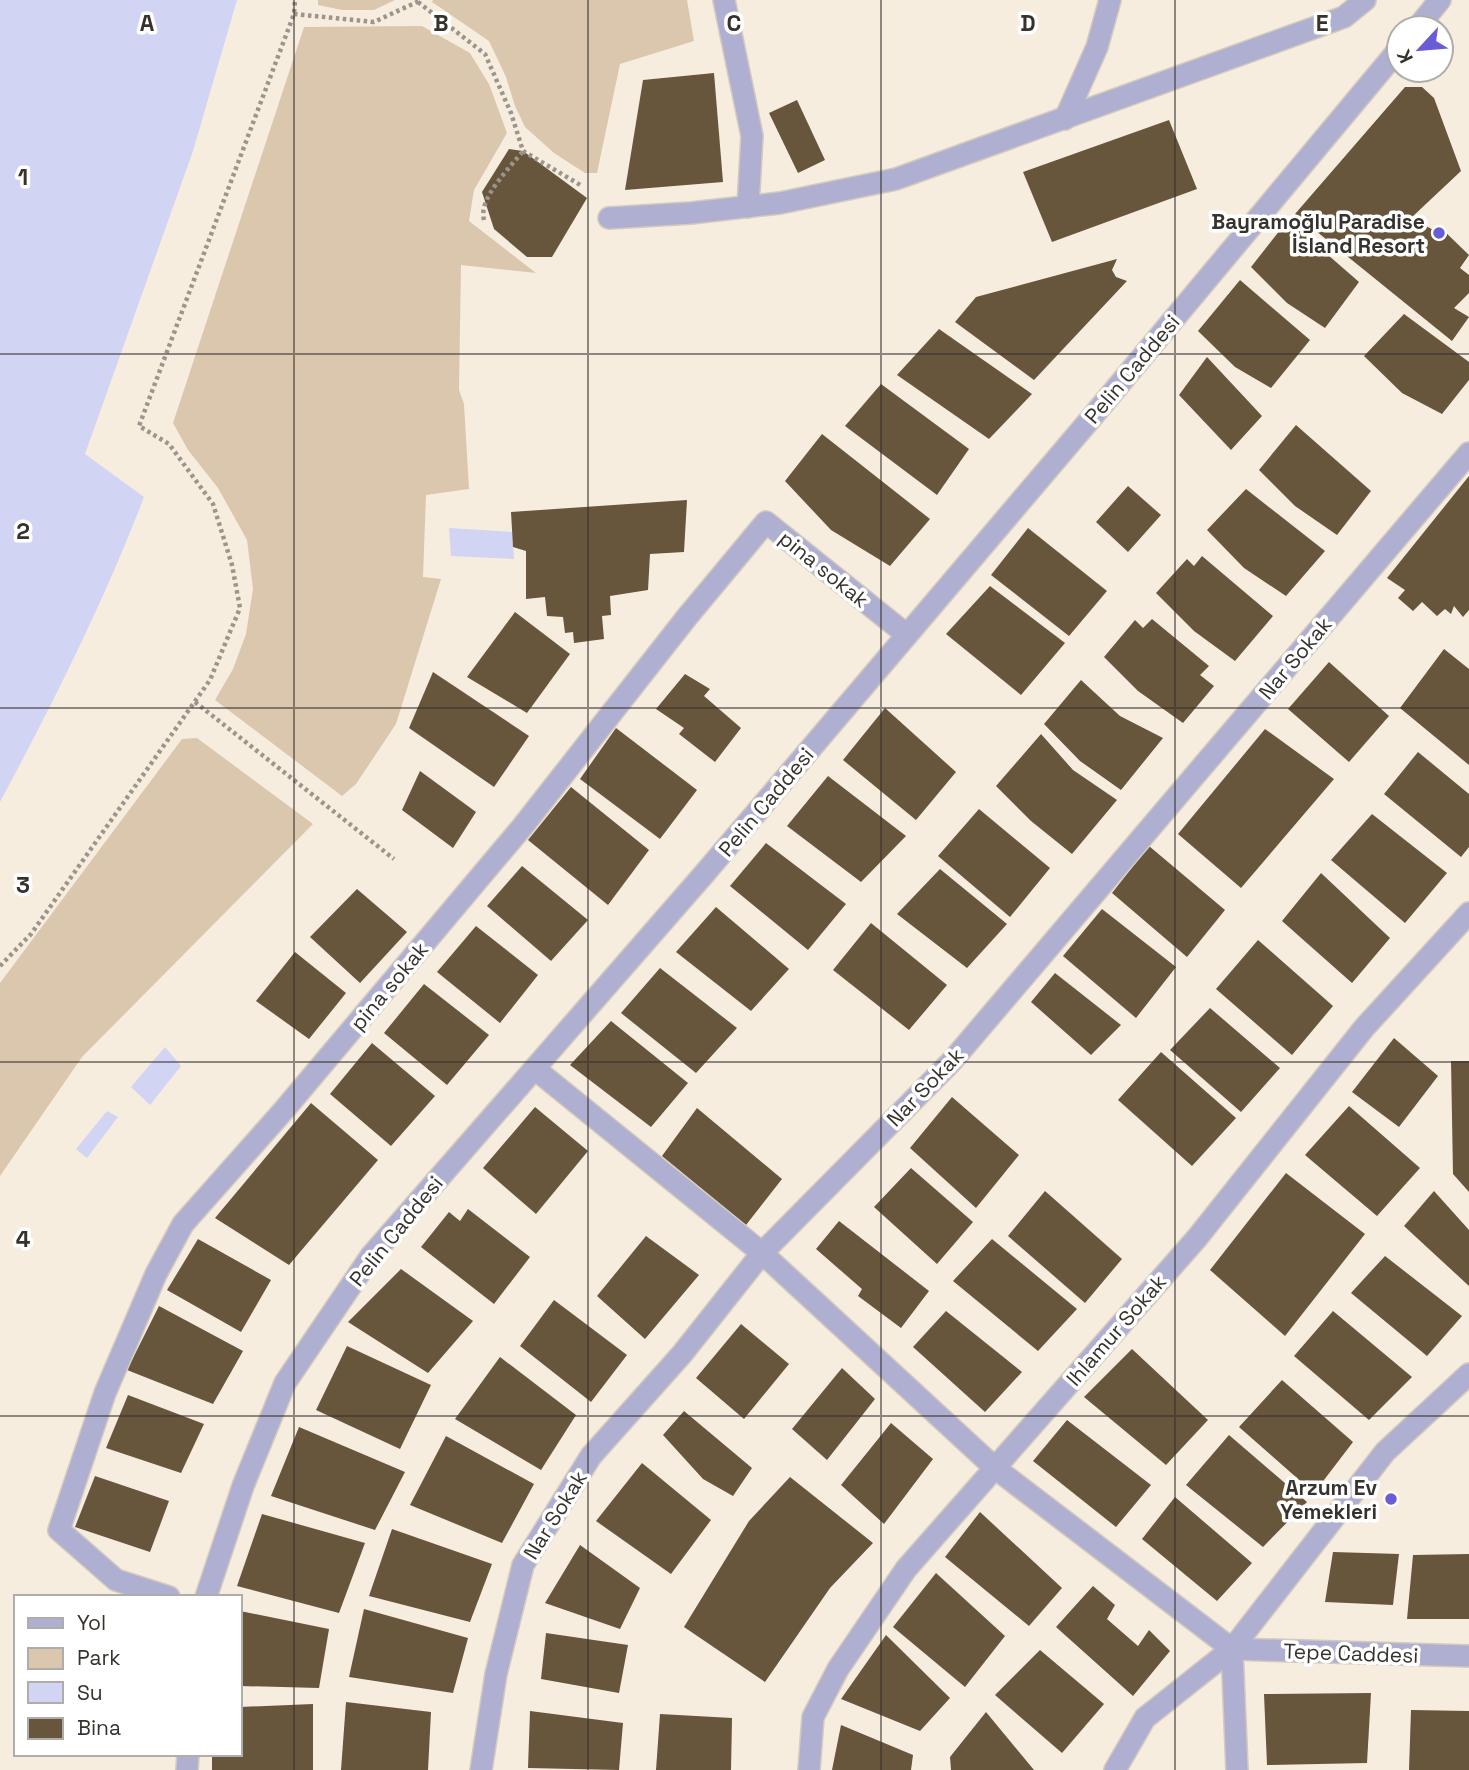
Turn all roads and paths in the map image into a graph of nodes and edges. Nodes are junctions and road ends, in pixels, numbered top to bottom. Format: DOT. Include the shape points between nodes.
graph roads {
  1 [pos="295,0"];
  2 [pos="724,0"];
  3 [pos="1110,0"];
  4 [pos="1365,0"];
  5 [pos="1440,0"];
  6 [pos="419,1"];
  7 [pos="294,14"];
  8 [pos="1428,14"];
  9 [pos="1385,66"];
  10 [pos="1065,119"];
  11 [pos="523,151"];
  12 [pos="582,186"];
  13 [pos="748,207"];
  14 [pos="609,218"];
  15 [pos="484,220"];
  16 [pos="1469,453"];
  17 [pos="907,635"];
  18 [pos="195,702"];
  19 [pos="394,859"];
  20 [pos="1469,913"];
  21 [pos="0,966"];
  22 [pos="535,1069"];
  23 [pos="762,1253"];
  24 [pos="1469,1374"];
  25 [pos="995,1468"];
  26 [pos="163,1595"];
  27 [pos="207,1595"];
  28 [pos="1232,1649"];
  29 [pos="1469,1656"];
  30 [pos="481,1770"];
  31 [pos="808,1770"];
  32 [pos="1115,1770"];
  33 [pos="1237,1770"];
  1 -- 7 [label="path"];
  2 -- 13 [label="street" via="752,135"];
  3 -- 10 [label="street" via="1097,47"];
  4 -- 10 [label="street" via="1344,17"];
  5 -- 8 [label="street"];
  6 -- 7 [label="path" via="374,22"];
  6 -- 11 [label="path" via="485,54"];
  7 -- 18 [label="path" via="139,426 169,444 213,504 232,565 240,608 210,680"];
  9 -- 17 [label="street, Pelin Caddesi"];
  10 -- 13 [label="street" via="897,179"];
  11 -- 12 [label="path"];
  11 -- 15 [label="path" via="490,192"];
  13 -- 14 [label="street"];
  16 -- 23 [label="street, Nar Sokak" via="952,1061"];
  17 -- 22 [label="street, Pelin Caddesi"];
  17 -- 26 [label="street, pina sokak" via="766,522 523,826 183,1224 104,1393 59,1530 116,1580"];
  18 -- 19 [label="path"];
  18 -- 21 [label="path" via="31,934"];
  20 -- 25 [label="street, Ihlamur Sokak" via="1364,1028 1196,1238"];
  22 -- 23 [label="street"];
  22 -- 27 [label="street, Pelin Caddesi" via="371,1256 285,1383 243,1486"];
  23 -- 25 [label="street"];
  23 -- 30 [label="street, Nar Sokak" via="682,1354 592,1456 523,1565 496,1674"];
  24 -- 28 [label="street" via="1385,1452"];
  25 -- 28 [label="street"];
  25 -- 31 [label="street, Ihlamur Sokak" via="906,1569 838,1669 813,1717"];
  28 -- 29 [label="street, Tepe Caddesi"];
  28 -- 32 [label="street" via="1145,1718"];
  28 -- 33 [label="street"];
}
